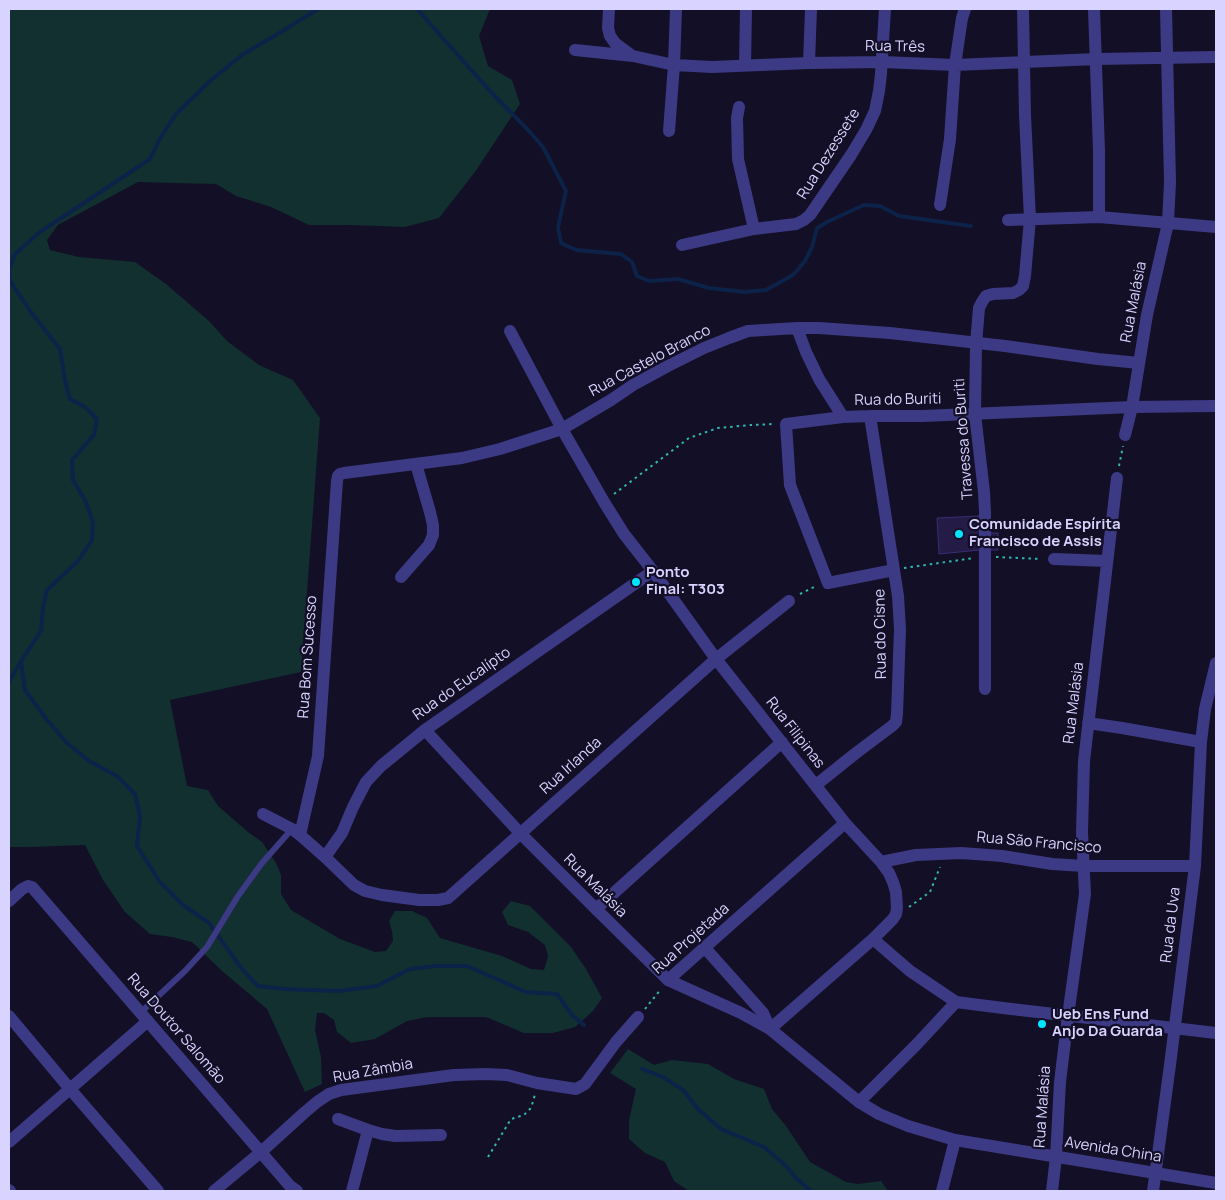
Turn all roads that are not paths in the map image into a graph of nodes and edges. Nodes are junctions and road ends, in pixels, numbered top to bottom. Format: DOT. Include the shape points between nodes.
graph roads {
  1 [pos="609,9"];
  2 [pos="676,9"];
  3 [pos="746,9"];
  4 [pos="811,9"];
  5 [pos="886,9"];
  6 [pos="965,9"];
  7 [pos="1023,9"];
  8 [pos="1094,9"];
  9 [pos="1166,9"];
  10 [pos="574,50"];
  11 [pos="633,56"];
  12 [pos="1167,58"];
  13 [pos="1216,58"];
  14 [pos="1096,59"];
  15 [pos="882,62"];
  16 [pos="1024,62"];
  17 [pos="809,63"];
  18 [pos="955,65"];
  19 [pos="674,66"];
  20 [pos="745,66"];
  21 [pos="739,107"];
  22 [pos="669,131"];
  23 [pos="940,205"];
  24 [pos="1099,217"];
  25 [pos="1030,219"];
  26 [pos="1008,220"];
  27 [pos="1168,223"];
  28 [pos="1216,227"];
  29 [pos="754,229"];
  30 [pos="682,244"];
  31 [pos="797,328"];
  32 [pos="510,331"];
  33 [pos="976,344"];
  34 [pos="1139,363"];
  35 [pos="1216,406"];
  36 [pos="1132,407"];
  37 [pos="975,414"];
  38 [pos="870,416"];
  39 [pos="843,417"];
  40 [pos="562,429"];
  41 [pos="1125,435"];
  42 [pos="416,464"];
  43 [pos="1117,478"];
  44 [pos="337,481"];
  45 [pos="1054,559"];
  46 [pos="1107,561"];
  47 [pos="894,570"];
  48 [pos="653,571"];
  49 [pos="402,577"];
  50 [pos="789,600"];
  51 [pos="716,659"];
  52 [pos="1216,663"];
  53 [pos="985,689"];
  54 [pos="1088,723"];
  55 [pos="425,730"];
  56 [pos="782,742"];
  57 [pos="1201,742"];
  58 [pos="816,785"];
  59 [pos="262,814"];
  60 [pos="845,823"];
  61 [pos="296,832"];
  62 [pos="520,833"];
  63 [pos="325,857"];
  64 [pos="881,862"];
  65 [pos="1084,866"];
  66 [pos="1195,866"];
  67 [pos="9,901"];
  68 [pos="596,909"];
  69 [pos="873,939"];
  70 [pos="705,948"];
  71 [pos="668,980"];
  72 [pos="956,1002"];
  73 [pos="9,1016"];
  74 [pos="1068,1016"];
  75 [pos="144,1017"];
  76 [pos="638,1017"];
  77 [pos="1174,1028"];
  78 [pos="770,1029"];
  79 [pos="1216,1033"];
  80 [pos="70,1089"];
  81 [pos="859,1102"];
  82 [pos="338,1119"];
  83 [pos="368,1130"];
  84 [pos="441,1135"];
  85 [pos="955,1140"];
  86 [pos="9,1142"];
  87 [pos="261,1152"];
  88 [pos="1056,1157"];
  89 [pos="1155,1173"];
  90 [pos="1216,1183"];
  91 [pos="291,1190"];
  92 [pos="158,1191"];
  93 [pos="214,1191"];
  94 [pos="352,1191"];
  95 [pos="942,1191"];
  96 [pos="1052,1191"];
  97 [pos="1152,1191"];
  1 -- 11 [label="street" via="608,28 613,40"];
  2 -- 19 [label="street"];
  3 -- 20 [label="street"];
  4 -- 17 [label="street"];
  5 -- 15 [label="street, Rua Dezessete"];
  6 -- 18 [label="street"];
  7 -- 16 [label="street"];
  8 -- 14 [label="street"];
  9 -- 12 [label="street, Rua Malásia"];
  10 -- 11 [label="street, Rua Três"];
  11 -- 19 [label="street, Rua Três"];
  12 -- 13 [label="street, Rua Três"];
  12 -- 14 [label="street, Rua Três"];
  12 -- 27 [label="street, Rua Malásia"];
  14 -- 16 [label="street, Rua Três"];
  14 -- 24 [label="street"];
  15 -- 17 [label="street, Rua Três"];
  15 -- 18 [label="street, Rua Três"];
  15 -- 29 [label="street, Rua Dezessete" via="875,111 851,155 810,215 796,224"];
  16 -- 18 [label="street, Rua Três"];
  16 -- 25 [label="street"];
  17 -- 20 [label="street, Rua Três"];
  18 -- 23 [label="street" via="950,139"];
  19 -- 20 [label="street, Rua Três"];
  19 -- 22 [label="street"];
  21 -- 29 [label="street" via="738,159"];
  24 -- 25 [label="street"];
  24 -- 27 [label="street"];
  25 -- 26 [label="street"];
  25 -- 33 [label="street, Travessa do Buriti" via="1023,286 1013,293 986,296 980,308"];
  27 -- 28 [label="street"];
  27 -- 34 [label="street, Rua Malásia"];
  29 -- 30 [label="street, Rua Dezessete"];
  31 -- 33 [label="street, Rua Castelo Branco" via="890,333"];
  31 -- 39 [label="street" via="819,379"];
  31 -- 40 [label="street, Rua Castelo Branco" via="748,331 704,348 633,385"];
  32 -- 40 [label="street"];
  33 -- 34 [label="street, Rua Castelo Branco"];
  33 -- 37 [label="street, Travessa do Buriti"];
  34 -- 36 [label="street, Rua Malásia"];
  35 -- 36 [label="street, Rua do Buriti"];
  36 -- 37 [label="street, Rua do Buriti"];
  36 -- 41 [label="street, Rua Malásia"];
  37 -- 38 [label="street, Rua do Buriti"];
  37 -- 53 [label="street, Travessa do Buriti" via="984,492"];
  38 -- 39 [label="street, Rua do Buriti"];
  38 -- 47 [label="street, Rua do Cisne"];
  39 -- 47 [label="street, Rua do Buriti" via="786,424 790,485 828,583"];
  40 -- 42 [label="street, Rua Castelo Branco" via="500,449"];
  40 -- 48 [label="street" via="624,534"];
  42 -- 44 [label="street, Rua Castelo Branco" via="344,473 338,476"];
  42 -- 49 [label="street" via="433,535 429,545"];
  43 -- 46 [label="street, Rua Malásia"];
  44 -- 61 [label="street, Rua Bom Sucesso" via="318,756"];
  45 -- 46 [label="street"];
  46 -- 54 [label="street, Rua Malásia"];
  47 -- 58 [label="street, Rua do Cisne" via="900,628 896,722"];
  48 -- 51 [label="street, Rua Filipinas"];
  48 -- 55 [label="street, Rua do Eucalípto"];
  50 -- 51 [label="street, Rua Irlanda"];
  51 -- 56 [label="street, Rua Filipinas"];
  51 -- 62 [label="street, Rua Irlanda"];
  52 -- 57 [label="street, Rua da Uva"];
  54 -- 57 [label="street"];
  54 -- 65 [label="street, Rua Malásia" via="1082,832"];
  55 -- 62 [label="street, Rua Malásia"];
  55 -- 63 [label="street, Rua do Eucalípto" via="380,766 366,782 342,833"];
  56 -- 58 [label="street, Rua Filipinas"];
  56 -- 68 [label="street"];
  57 -- 66 [label="street, Rua da Uva"];
  58 -- 60 [label="street, Rua Filipinas"];
  59 -- 61 [label="street"];
  60 -- 64 [label="street, Rua Filipinas"];
  60 -- 70 [label="street, Rua Projetada"];
  61 -- 63 [label="street"];
  61 -- 75 [label="lane" via="262,863 207,947"];
  62 -- 63 [label="street, Rua Irlanda" via="448,898 438,900 382,895 365,890 354,885"];
  62 -- 68 [label="street, Rua Malásia"];
  64 -- 65 [label="street, Rua São Francisco" via="945,853"];
  64 -- 69 [label="street, Rua Filipinas" via="893,882 897,908 893,919"];
  65 -- 66 [label="street, Rua São Francisco"];
  65 -- 74 [label="street, Rua Malásia" via="1085,894"];
  66 -- 77 [label="street, Rua da Uva"];
  67 -- 75 [label="street, Rua Doutor Salomão" via="22,889 32,887"];
  68 -- 71 [label="street, Rua Malásia"];
  69 -- 72 [label="street" via="910,971"];
  69 -- 78 [label="street"];
  70 -- 71 [label="street, Rua Projetada"];
  70 -- 78 [label="street" via="763,1013"];
  71 -- 78 [label="street, Rua Malásia"];
  72 -- 74 [label="street"];
  72 -- 81 [label="street"];
  73 -- 80 [label="street"];
  74 -- 77 [label="street"];
  74 -- 88 [label="street, Rua Malásia"];
  75 -- 80 [label="street"];
  75 -- 87 [label="street, Rua Doutor Salomão"];
  76 -- 87 [label="street, Rua Zâmbia" via="579,1088 486,1074 454,1075 341,1090 317,1102"];
  77 -- 79 [label="street"];
  77 -- 89 [label="street, Rua da Uva"];
  78 -- 81 [label="street, Avenida China"];
  80 -- 86 [label="street"];
  80 -- 92 [label="street"];
  81 -- 85 [label="street, Avenida China" via="908,1126"];
  82 -- 83 [label="street"];
  83 -- 84 [label="street" via="395,1136"];
  83 -- 94 [label="street"];
  85 -- 88 [label="street, Avenida China"];
  85 -- 95 [label="street"];
  87 -- 91 [label="street, Rua Doutor Salomão"];
  87 -- 93 [label="street, Rua Zâmbia"];
  88 -- 89 [label="street, Avenida China"];
  88 -- 96 [label="street, Rua Malásia"];
  89 -- 90 [label="street, Avenida China"];
  89 -- 97 [label="street, Rua da Uva"];
}
